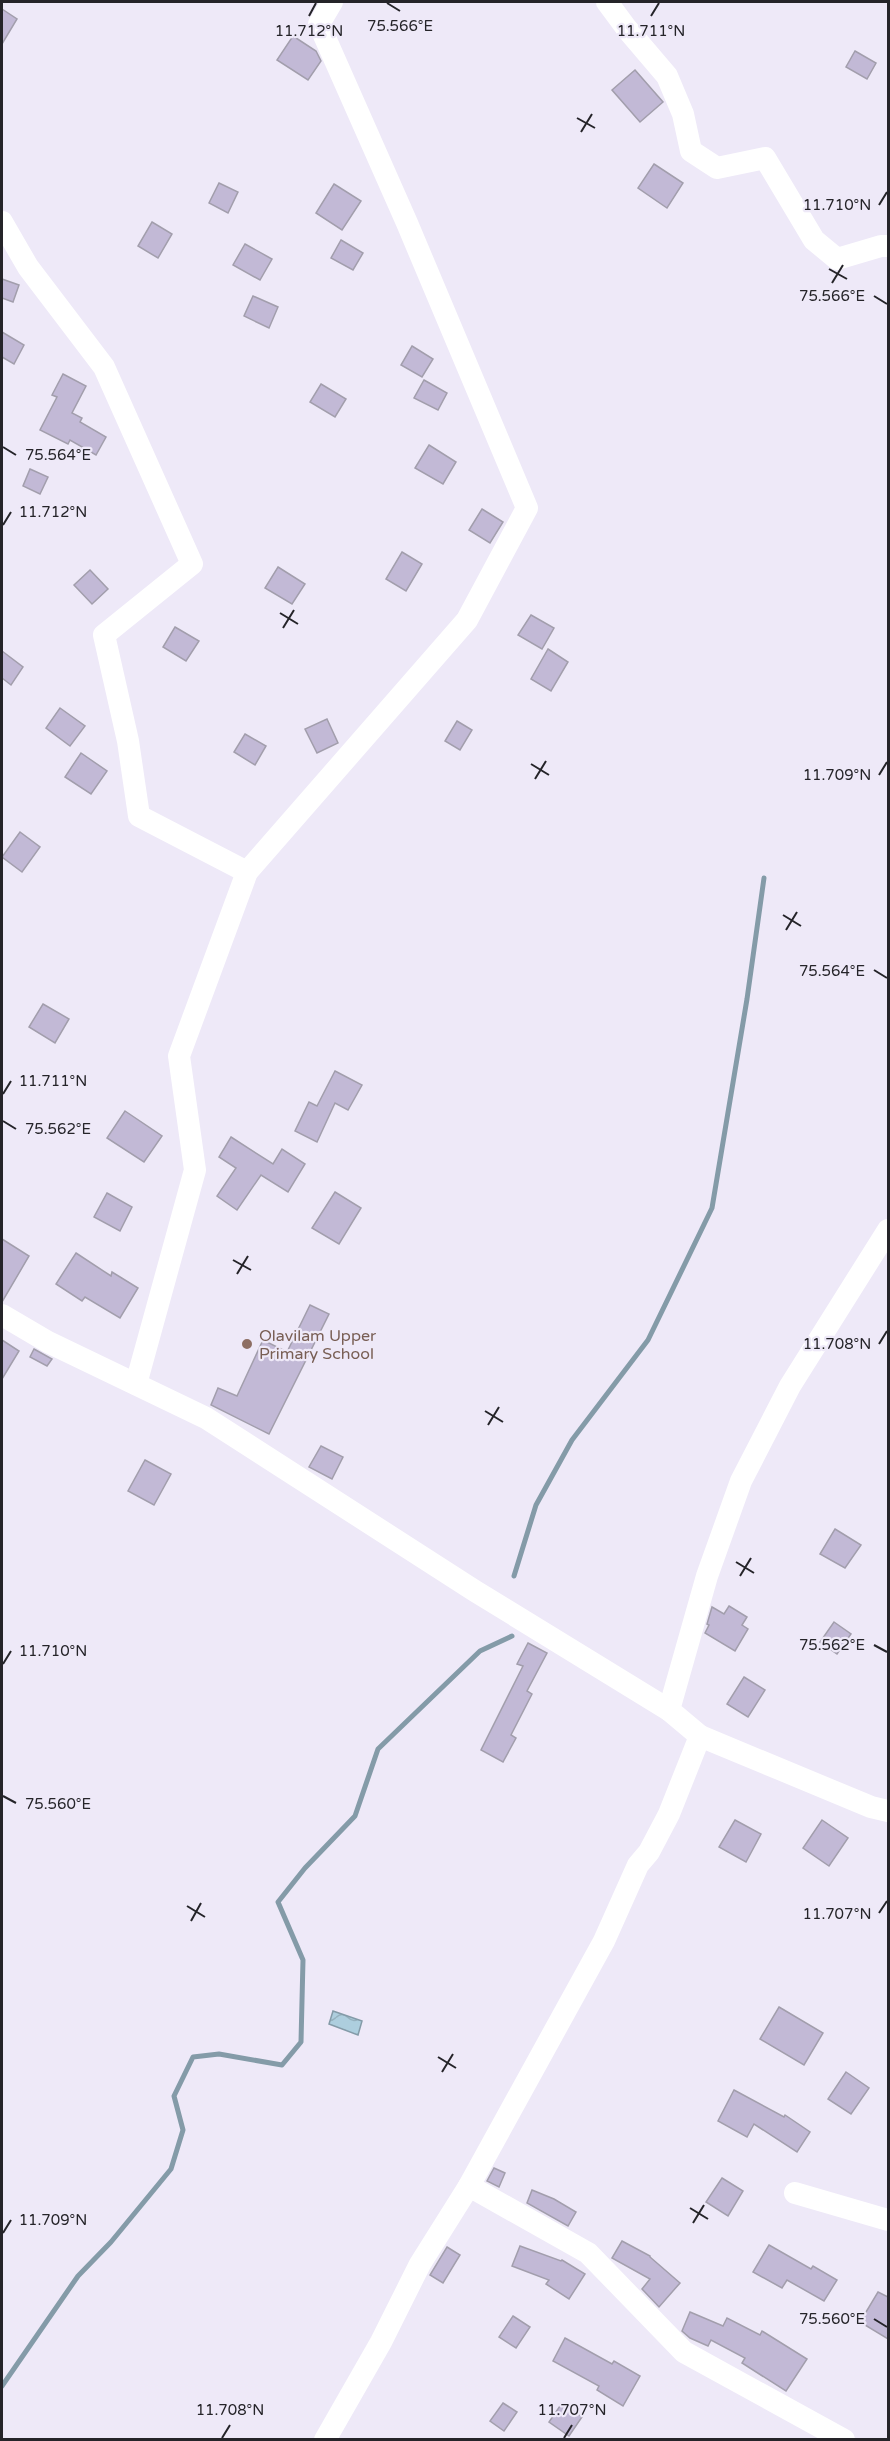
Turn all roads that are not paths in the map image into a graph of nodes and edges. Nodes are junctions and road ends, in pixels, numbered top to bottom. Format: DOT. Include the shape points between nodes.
graph roads {
  1 [pos="332,2"];
  2 [pos="606,2"];
  3 [pos="2,222"];
  4 [pos="888,246"];
  5 [pos="247,872"];
  6 [pos="888,1230"];
  7 [pos="2,1315"];
  8 [pos="136,1384"];
  9 [pos="669,1710"];
  10 [pos="700,1736"];
  11 [pos="888,1810"];
  12 [pos="469,2186"];
  13 [pos="795,2193"];
  14 [pos="888,2220"];
  15 [pos="325,2439"];
  16 [pos="844,2439"];
  1 -- 5 [label="street" via="319,24 527,508 467,620"];
  2 -- 4 [label="street" via="667,76 683,114 691,151 717,168 765,158 814,240 837,259"];
  3 -- 5 [label="street" via="28,267 104,367 192,564 104,635 128,741 139,816"];
  5 -- 8 [label="street" via="179,1056 195,1170"];
  6 -- 9 [label="street" via="790,1386 741,1482 707,1576"];
  7 -- 8 [label="street"];
  8 -- 9 [label="street" via="206,1418"];
  9 -- 10 [label="street"];
  10 -- 11 [label="street" via="871,1807"];
  10 -- 12 [label="street" via="669,1814 638,1865 604,1941"];
  12 -- 15 [label="street" via="420,2264"];
  12 -- 16 [label="street" via="588,2253 684,2352"];
  13 -- 14 [label="street"];
}
